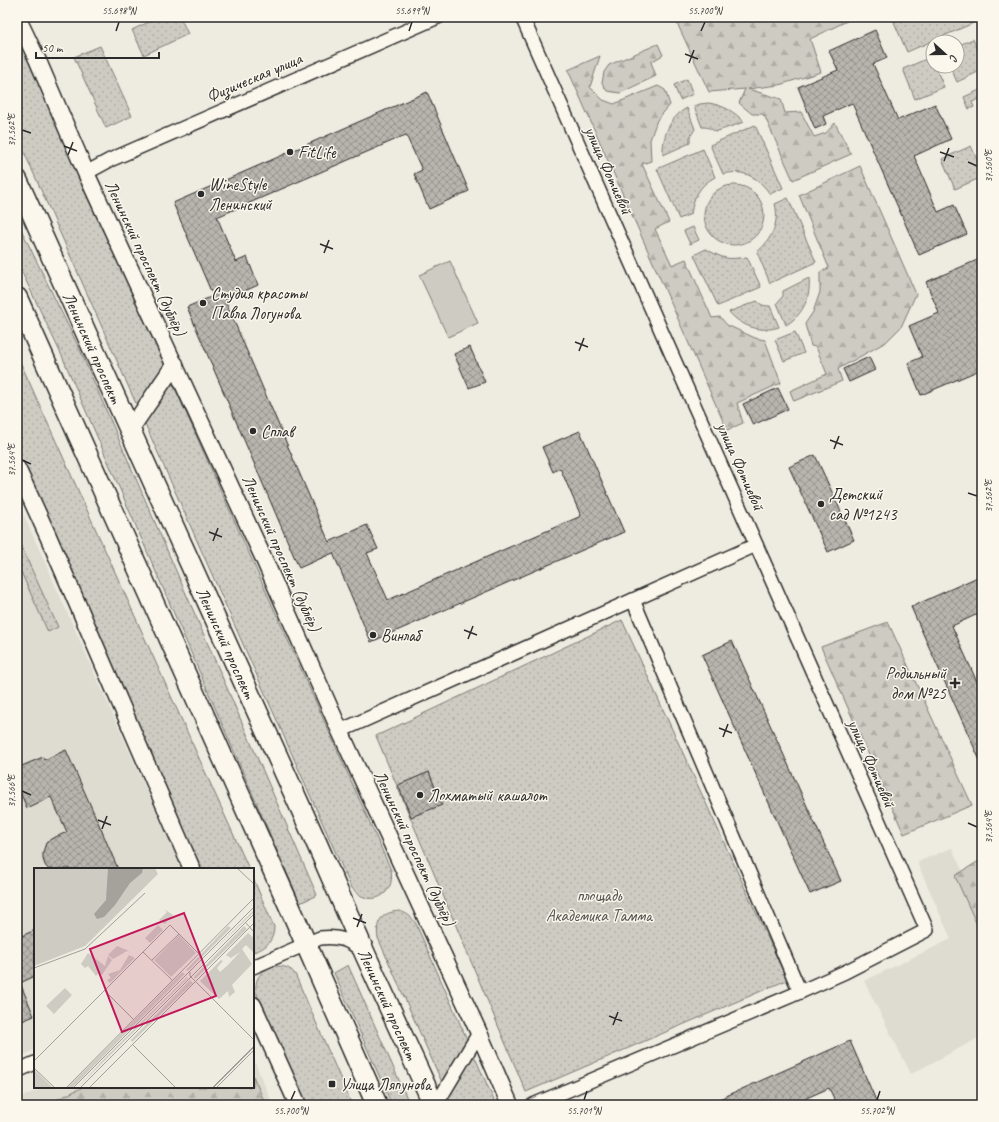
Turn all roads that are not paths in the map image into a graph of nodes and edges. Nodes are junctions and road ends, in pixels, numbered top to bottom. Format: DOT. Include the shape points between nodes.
graph roads {
  1 [pos="17,17"];
  2 [pos="438,17"];
  3 [pos="522,17"];
  4 [pos="86,173"];
  5 [pos="17,180"];
  6 [pos="17,298"];
  7 [pos="174,364"];
  8 [pos="130,430"];
  9 [pos="17,468"];
  10 [pos="756,545"];
  11 [pos="633,600"];
  12 [pos="340,731"];
  13 [pos="192,868"];
  14 [pos="306,944"];
  15 [pos="366,956"];
  16 [pos="254,967"];
  17 [pos="800,992"];
  18 [pos="254,1007"];
  19 [pos="479,1033"];
  20 [pos="34,1063"];
  21 [pos="17,1071"];
  22 [pos="298,1105"];
  23 [pos="377,1105"];
  24 [pos="435,1105"];
  25 [pos="510,1105"];
  26 [pos="533,1105"];
  1 -- 4 [label="street, Ленинский проспект (дублёр)"];
  2 -- 4 [label="street, Физическая улица" via="110,160"];
  3 -- 10 [label="street, улица Фотиевой"];
  4 -- 7 [label="street, Ленинский проспект (дублёр)"];
  5 -- 8 [label="main road, Ленинский проспект"];
  6 -- 14 [label="main road"];
  7 -- 8 [label="street"];
  7 -- 12 [label="street, Ленинский проспект (дублёр)" via="264,557"];
  8 -- 15 [label="main road, Ленинский проспект"];
  9 -- 13 [label="street"];
  10 -- 11 [label="street"];
  10 -- 17 [label="street, улица Фотиевой" via="927,930"];
  11 -- 12 [label="street"];
  11 -- 17 [label="street"];
  12 -- 19 [label="street, Ленинский проспект (дублёр)"];
  14 -- 15 [label="street" via="320,938 332,937 356,946"];
  14 -- 16 [label="street"];
  14 -- 23 [label="main road"];
  15 -- 24 [label="main road, Ленинский проспект"];
  17 -- 26 [label="street"];
  18 -- 22 [label="street"];
  19 -- 24 [label="street"];
  19 -- 25 [label="street, Ленинский проспект (дублёр)"];
  20 -- 21 [label="street"];
}
